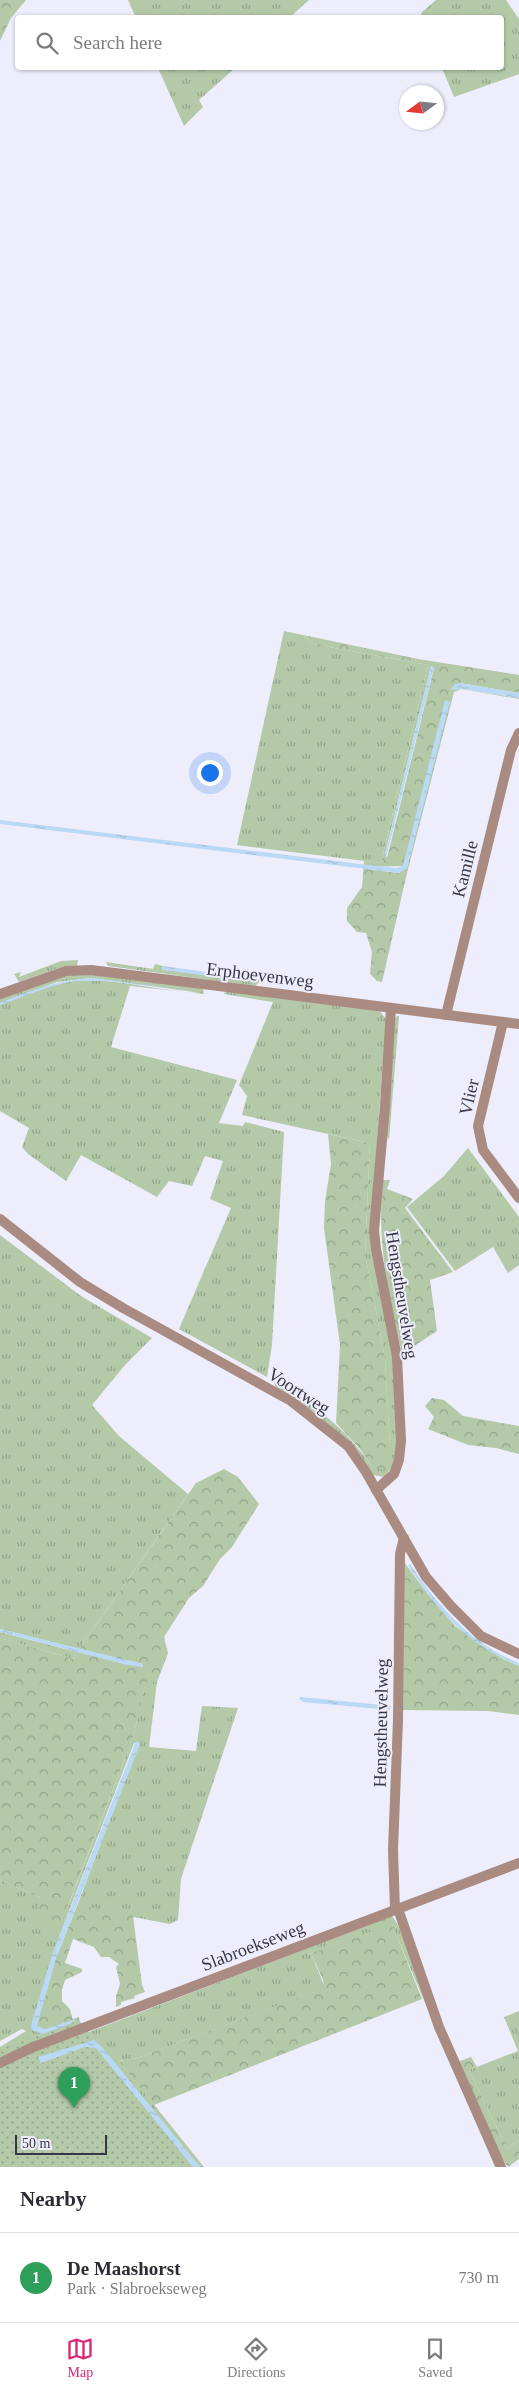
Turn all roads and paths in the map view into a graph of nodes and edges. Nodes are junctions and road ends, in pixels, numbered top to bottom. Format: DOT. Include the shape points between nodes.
graph roads {
  1 [pos="519,733"];
  2 [pos="0,994"];
  3 [pos="391,1008"];
  4 [pos="446,1014"];
  5 [pos="503,1022"];
  6 [pos="519,1024"];
  7 [pos="519,1198"];
  8 [pos="0,1219"];
  9 [pos="376,1490"];
  10 [pos="404,1538"];
  11 [pos="519,1654"];
  12 [pos="519,1863"];
  13 [pos="396,1910"];
  14 [pos="0,2064"];
  15 [pos="502,2167"];
  1 -- 4 [label="street, Kamille" via="511,750"];
  2 -- 3 [label="street, Erphoevenweg" via="66,971 91,970"];
  3 -- 4 [label="street, Erphoevenweg"];
  3 -- 9 [label="street, Hengstheuvelweg" via="374,1230 396,1357 401,1441 394,1474"];
  4 -- 5 [label="street, Erphoevenweg"];
  5 -- 6 [label="street, Erphoevenweg"];
  5 -- 7 [label="street, Vlier" via="478,1126 483,1150"];
  8 -- 9 [label="street, Voortweg" via="80,1282 299,1406 348,1446"];
  9 -- 10 [label="street, Voortweg"];
  10 -- 11 [label="street, Voortweg" via="426,1577 451,1606 482,1636"];
  10 -- 13 [label="street, Hengstheuvelweg" via="400,1554 393,1850"];
  12 -- 13 [label="street, Slabroekseweg"];
  13 -- 14 [label="street, Slabroekseweg" via="31,2048"];
  13 -- 15 [label="street, Hengstheuvelweg" via="439,2027"];
}
